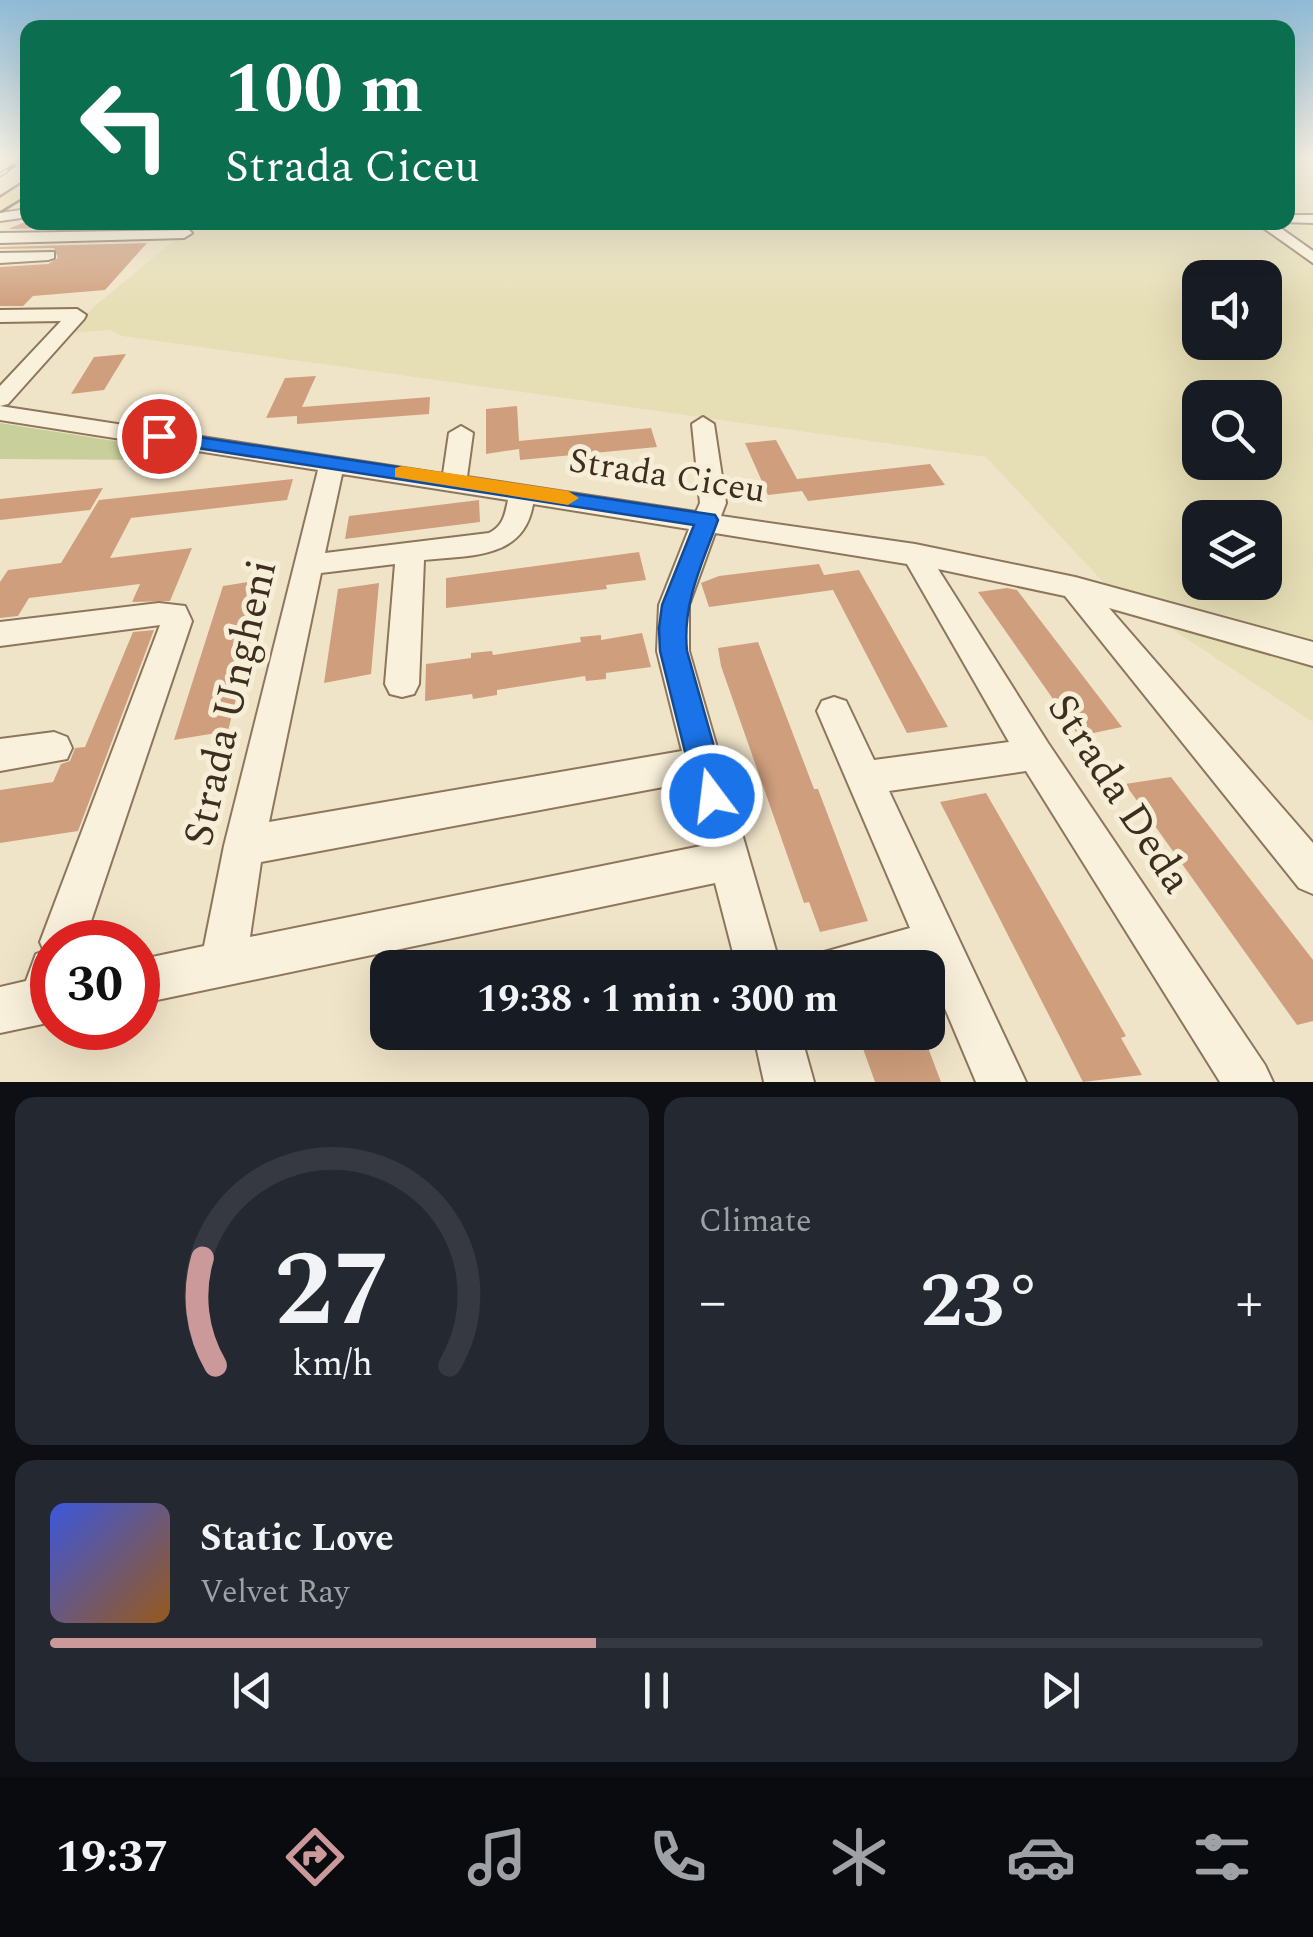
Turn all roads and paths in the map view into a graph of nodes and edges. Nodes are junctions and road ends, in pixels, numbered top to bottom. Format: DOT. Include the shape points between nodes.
graph roads {
  1 [pos="1273,230"];
  2 [pos="184,233"];
  3 [pos="0,238"];
  4 [pos="98,253"];
  5 [pos="0,258"];
  6 [pos="1313,258"];
  7 [pos="0,316"];
  8 [pos="0,398"];
  9 [pos="0,413"];
  10 [pos="702,424"];
  11 [pos="461,432"];
  12 [pos="332,462"];
  13 [pos="454,480"];
  14 [pos="522,491"];
  15 [pos="707,520"];
  16 [pos="410,554"];
  17 [pos="915,554"];
  18 [pos="308,564"];
  19 [pos="1075,588"];
  20 [pos="0,634"];
  21 [pos="1313,654"];
  22 [pos="402,684"];
  23 [pos="834,711"];
  24 [pos="54,748"];
  25 [pos="1035,754"];
  26 [pos="0,755"];
  27 [pos="703,763"];
  28 [pos="863,778"];
  29 [pos="244,846"];
  30 [pos="730,860"];
  31 [pos="1313,874"];
  32 [pos="70,920"];
  33 [pos="938,943"];
  34 [pos="755,950"];
  35 [pos="911,950"];
  36 [pos="223,964"];
  37 [pos="160,977"];
  38 [pos="781,1050"];
  39 [pos="789,1082"];
  40 [pos="1001,1082"];
  41 [pos="1248,1082"];
  1 -- 6 [label="street"];
  2 -- 3 [label="street"];
  4 -- 5 [label="street"];
  7 -- 8 [label="street" via="76,315"];
  9 -- 12 [label="street, Strada Ciceu"];
  10 -- 15 [label="street" via="713,503"];
  11 -- 13 [label="street"];
  12 -- 13 [label="street, Strada Ciceu"];
  12 -- 18 [label="street, Strada Ungheni"];
  13 -- 14 [label="street, Strada Ciceu"];
  14 -- 15 [label="street, Strada Ciceu"];
  14 -- 16 [label="street" via="518,520 503,539"];
  15 -- 17 [label="street, Strada Ciceu"];
  15 -- 27 [label="street" via="674,605 672,628"];
  16 -- 18 [label="street"];
  16 -- 22 [label="street"];
  17 -- 19 [label="street, Strada Ciceu"];
  17 -- 25 [label="street, Strada Deda"];
  18 -- 29 [label="street, Strada Ungheni"];
  19 -- 21 [label="street, Strada Ciceu"];
  19 -- 31 [label="street"];
  20 -- 32 [label="street" via="159,614 174,614 177,621"];
  23 -- 28 [label="street"];
  24 -- 26 [label="street"];
  25 -- 28 [label="street"];
  25 -- 41 [label="street, Strada Deda"];
  27 -- 29 [label="street"];
  27 -- 30 [label="street"];
  28 -- 33 [label="street"];
  29 -- 36 [label="street, Strada Ungheni"];
  30 -- 34 [label="street"];
  30 -- 36 [label="street"];
  33 -- 35 [label="street"];
  33 -- 40 [label="street"];
  36 -- 37 [label="street"];
  38 -- 39 [label="street"];
}
